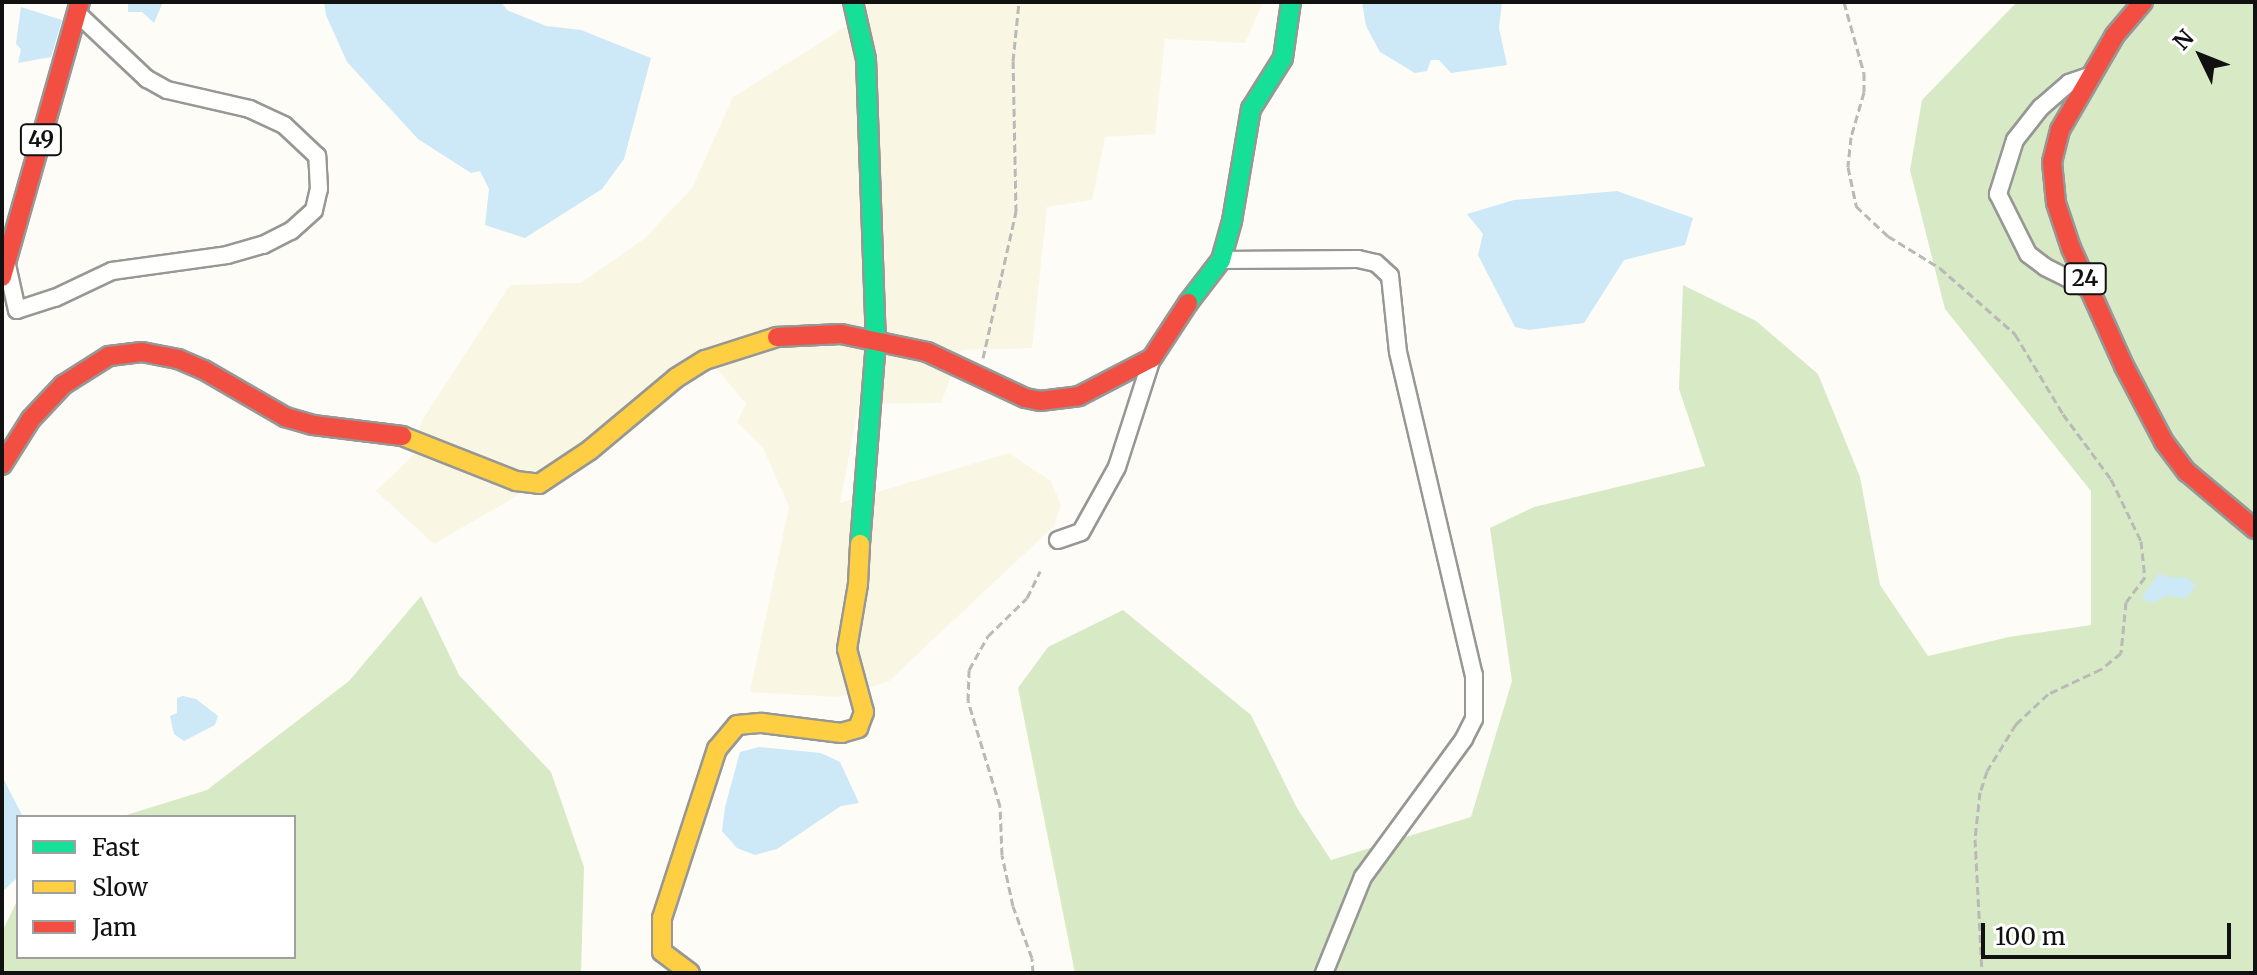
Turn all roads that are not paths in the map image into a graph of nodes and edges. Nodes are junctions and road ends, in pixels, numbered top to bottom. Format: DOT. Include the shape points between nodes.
graph roads {
  1 [pos="853,2"];
  2 [pos="1291,2"];
  3 [pos="2143,2"];
  4 [pos="79,7"];
  5 [pos="2089,76"];
  6 [pos="1221,260"];
  7 [pos="4,270"];
  8 [pos="2089,289"];
  9 [pos="876,341"];
  10 [pos="1152,358"];
  11 [pos="2,465"];
  12 [pos="2255,529"];
  13 [pos="1058,540"];
  14 [pos="690,973"];
  15 [pos="1324,973"];
  1 -- 9 [label="street" via="866,59"];
  2 -- 6 [label="street" via="1283,58 1251,109"];
  3 -- 5 [label="street, 24"];
  4 -- 7 [label="street, 49"];
  4 -- 7 [label="street" via="147,79 167,90 250,109 284,125 317,156 314,210 291,231 263,245 112,271 17,310"];
  5 -- 8 [label="street, 24" via="2060,130 2052,162 2056,203"];
  5 -- 8 [label="street" via="2069,83 2041,107 2015,140 1998,194 2028,254"];
  6 -- 10 [label="street"];
  6 -- 15 [label="street" via="1358,259 1376,263 1390,276 1398,352 1474,675 1474,719 1464,739 1363,877"];
  8 -- 12 [label="street, 24" via="2164,442 2187,472"];
  9 -- 10 [label="street" via="927,352 1025,398 1079,396"];
  9 -- 11 [label="street" via="841,334 770,337 705,360 539,484 516,481 402,436 285,417 204,370 142,352 109,356 63,385 31,419"];
  9 -- 14 [label="street" via="858,584 847,649 864,712 858,728 841,733 737,725 717,749 662,918 662,952"];
  10 -- 13 [label="street" via="1117,467 1081,532"];
}
